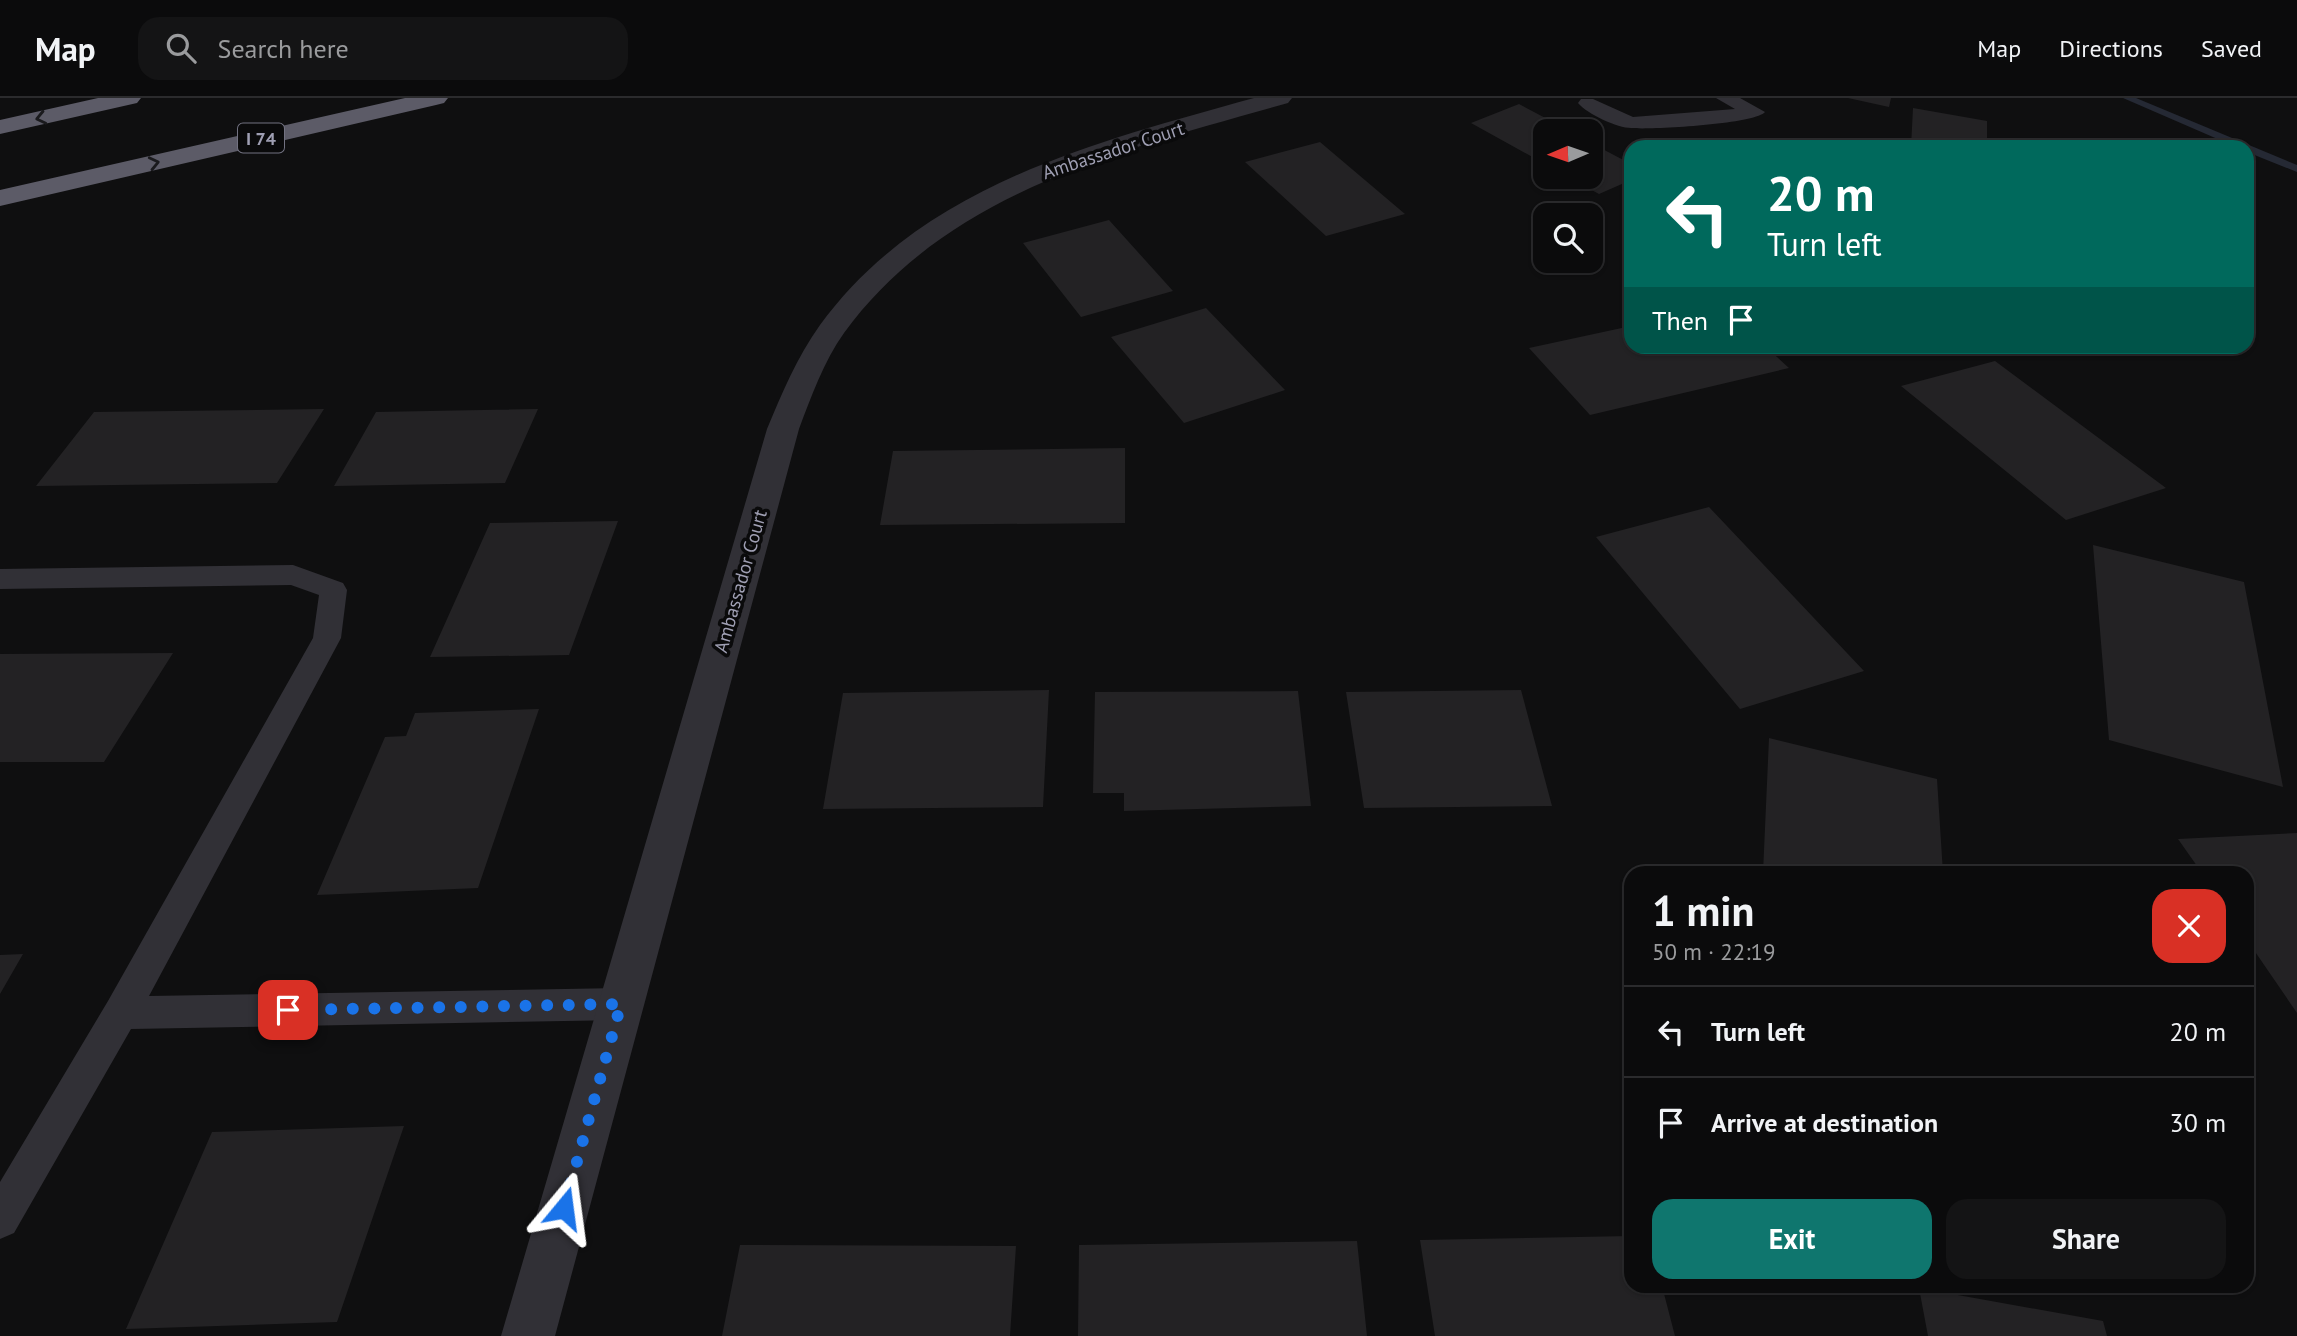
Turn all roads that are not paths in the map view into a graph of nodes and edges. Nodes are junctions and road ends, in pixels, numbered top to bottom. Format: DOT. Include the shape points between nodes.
graph roads {
  1 [pos="129,98"];
  2 [pos="436,98"];
  3 [pos="1280,98"];
  4 [pos="1725,98"];
  5 [pos="1587,103"];
  6 [pos="0,127"];
  7 [pos="87,179"];
  8 [pos="0,198"];
  9 [pos="0,204"];
  10 [pos="0,579"];
  11 [pos="621,1004"];
  12 [pos="121,1013"];
  13 [pos="0,1219"];
  14 [pos="528,1336"];
  1 -- 6 [label="highway, one-way"];
  7 -- 2 [label="highway, I 74, one-way"];
  3 -- 11 [label="street, Ambassador Court" via="1105,149 1006,188 908,250 870,284 833,328 804,374 783,429"];
  4 -- 5 [label="lane" via="1756,112 1630,123"];
  7 -- 8 [label="highway, I 74"];
  7 -- 9 [label="highway"];
  10 -- 12 [label="lane" via="293,575 333,590 327,638"];
  11 -- 12 [label="lane"];
  11 -- 14 [label="street, Ambassador Court"];
  12 -- 13 [label="lane"];
}
